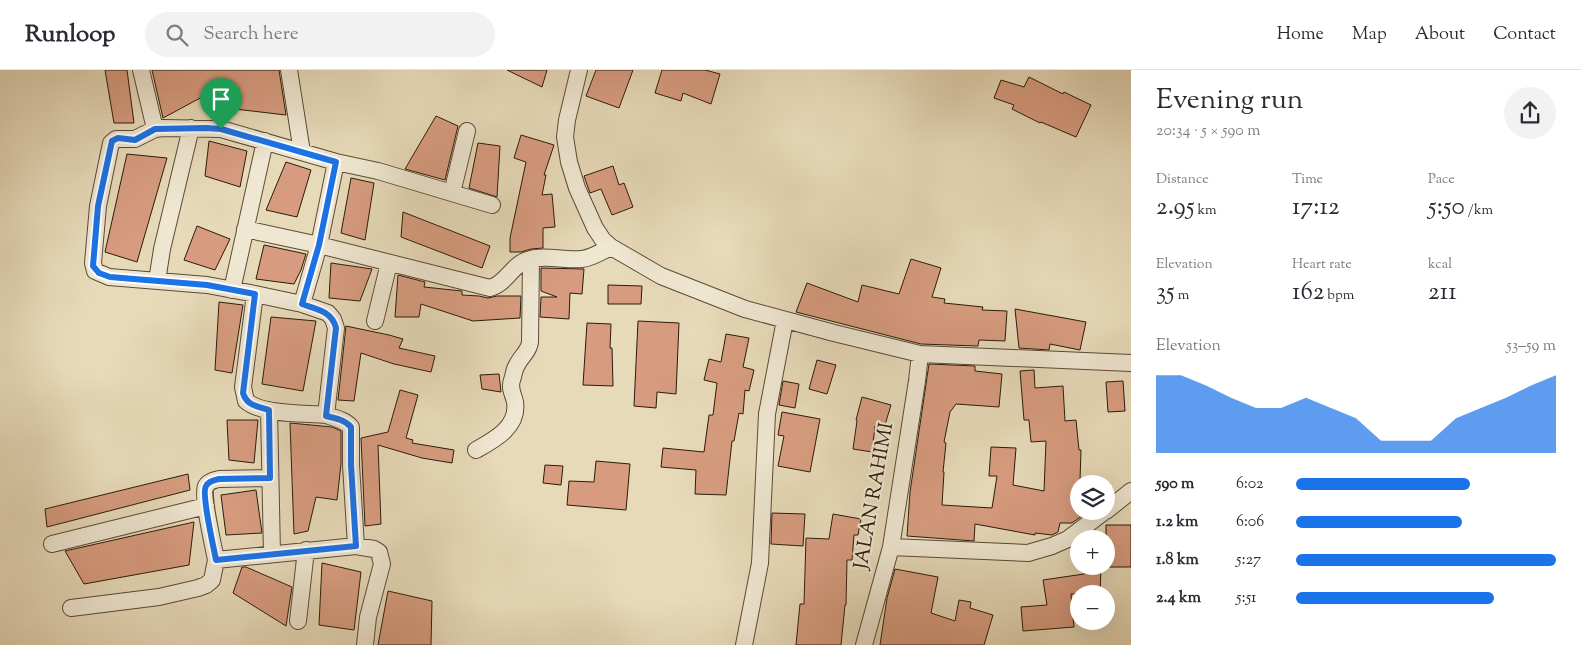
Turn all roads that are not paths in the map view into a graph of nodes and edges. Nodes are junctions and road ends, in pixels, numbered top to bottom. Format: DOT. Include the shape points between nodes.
graph roads {
  1 [pos="141,70"];
  2 [pos="289,70"];
  3 [pos="579,70"];
  4 [pos="191,128"];
  5 [pos="155,129"];
  6 [pos="467,131"];
  7 [pos="265,141"];
  8 [pos="302,152"];
  9 [pos="336,162"];
  10 [pos="452,193"];
  11 [pos="492,206"];
  12 [pos="245,229"];
  13 [pos="319,245"];
  14 [pos="611,247"];
  15 [pos="531,259"];
  16 [pos="389,263"];
  17 [pos="157,281"];
  18 [pos="232,290"];
  19 [pos="255,294"];
  20 [pos="302,304"];
  21 [pos="785,320"];
  22 [pos="375,321"];
  23 [pos="920,354"];
  24 [pos="1131,363"];
  25 [pos="269,410"];
  26 [pos="326,416"];
  27 [pos="476,450"];
  28 [pos="270,478"];
  29 [pos="1131,491"];
  30 [pos="1115,504"];
  31 [pos="206,506"];
  32 [pos="1094,520"];
  33 [pos="52,544"];
  34 [pos="356,546"];
  35 [pos="891,547"];
  36 [pos="306,550"];
  37 [pos="272,554"];
  38 [pos="216,560"];
  39 [pos="71,608"];
  40 [pos="298,621"];
  41 [pos="365,645"];
  42 [pos="744,645"];
  43 [pos="864,645"];
  1 -- 5 [label="street"];
  2 -- 8 [label="street"];
  3 -- 14 [label="street" via="565,136 569,162 595,228"];
  4 -- 5 [label="street"];
  4 -- 7 [label="street" via="221,129"];
  4 -- 17 [label="street"];
  5 -- 17 [label="street" via="136,139 116,139 111,143 98,206 93,266 99,273 110,277"];
  6 -- 10 [label="street"];
  7 -- 8 [label="street"];
  7 -- 12 [label="street"];
  8 -- 9 [label="street"];
  9 -- 10 [label="street"];
  9 -- 13 [label="street"];
  10 -- 11 [label="street"];
  12 -- 13 [label="street"];
  12 -- 18 [label="street"];
  13 -- 16 [label="street"];
  13 -- 20 [label="street"];
  14 -- 15 [label="street" via="583,259"];
  14 -- 21 [label="street" via="662,276 745,309"];
  15 -- 16 [label="street" via="521,263 499,285 490,288"];
  15 -- 27 [label="street" via="530,342 529,349 516,366 510,385 515,410 505,431"];
  16 -- 22 [label="street"];
  17 -- 18 [label="street"];
  18 -- 19 [label="street"];
  19 -- 20 [label="street"];
  19 -- 25 [label="street" via="243,393 251,404"];
  20 -- 26 [label="street" via="328,314 336,328"];
  21 -- 23 [label="street"];
  21 -- 42 [label="street" via="767,414 760,563"];
  23 -- 24 [label="street"];
  23 -- 35 [label="street, JALAN RAHIMI"];
  25 -- 26 [label="street"];
  25 -- 28 [label="street"];
  26 -- 34 [label="street" via="351,427"];
  28 -- 31 [label="street" via="214,480 204,491"];
  28 -- 37 [label="street"];
  29 -- 30 [label="street"];
  31 -- 33 [label="street"];
  31 -- 38 [label="street"];
  32 -- 35 [label="street" via="1068,539 1028,553"];
  34 -- 36 [label="street"];
  34 -- 41 [label="street" via="379,552 382,564 368,616"];
  35 -- 43 [label="street, JALAN RAHIMI"];
  36 -- 37 [label="street"];
  36 -- 40 [label="street"];
  37 -- 38 [label="street"];
  38 -- 39 [label="street" via="212,580 198,588 159,597"];
}
